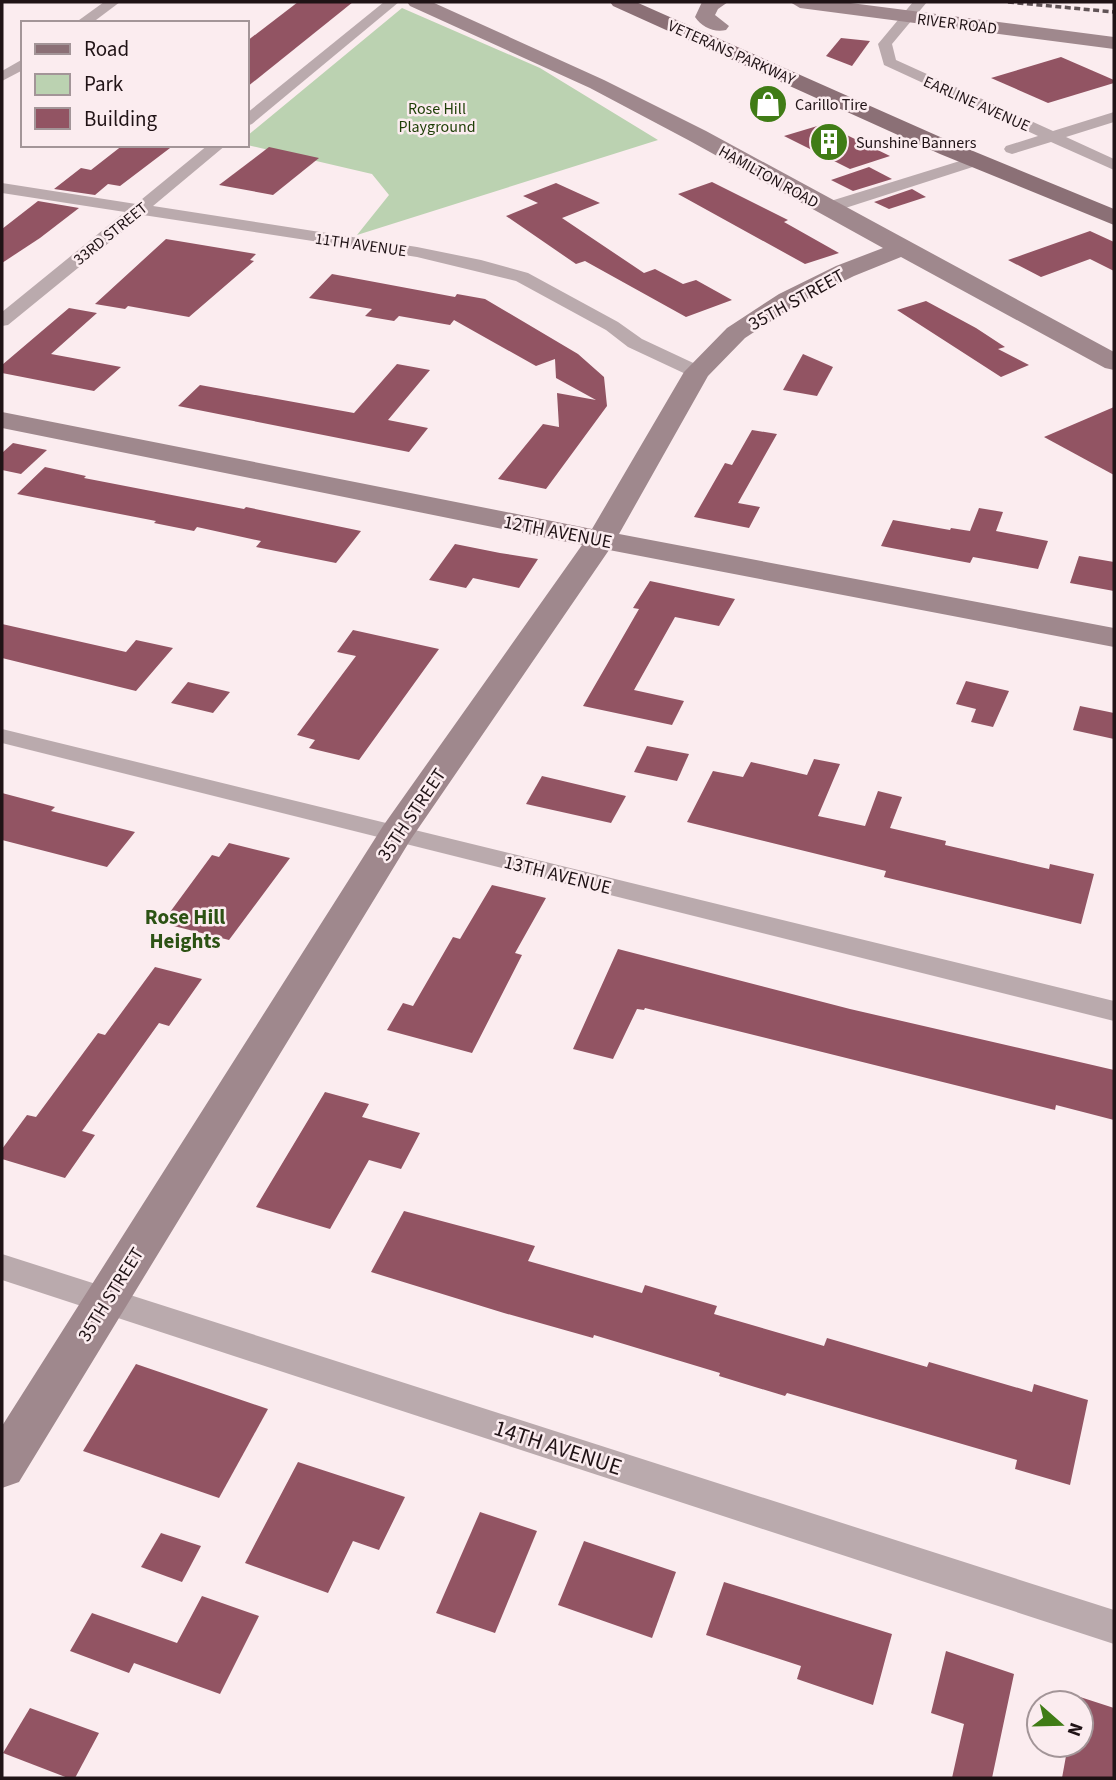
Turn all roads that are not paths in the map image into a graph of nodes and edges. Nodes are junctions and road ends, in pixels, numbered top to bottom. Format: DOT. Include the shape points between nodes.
graph roads {
  1 [pos="113,2"];
  2 [pos="392,2"];
  3 [pos="417,2"];
  4 [pos="620,2"];
  5 [pos="661,2"];
  6 [pos="718,2"];
  7 [pos="800,2"];
  8 [pos="920,2"];
  9 [pos="906,17"];
  10 [pos="85,21"];
  11 [pos="719,26"];
  12 [pos="1114,43"];
  13 [pos="21,64"];
  14 [pos="834,74"];
  15 [pos="2,77"];
  16 [pos="1114,117"];
  17 [pos="248,120"];
  18 [pos="1052,136"];
  19 [pos="987,139"];
  20 [pos="216,147"];
  21 [pos="1012,149"];
  22 [pos="976,161"];
  23 [pos="1114,165"];
  24 [pos="1051,166"];
  25 [pos="2,188"];
  26 [pos="827,208"];
  27 [pos="138,211"];
  28 [pos="1114,218"];
  29 [pos="903,248"];
  30 [pos="2,321"];
  31 [pos="1114,362"];
  32 [pos="697,372"];
  33 [pos="2,420"];
  34 [pos="601,540"];
  35 [pos="1114,638"];
  36 [pos="2,736"];
  37 [pos="396,834"];
  38 [pos="1114,1011"];
  39 [pos="2,1267"];
  40 [pos="105,1302"];
  41 [pos="2,1467"];
  42 [pos="1114,1627"];
  1 -- 10 [label="street"];
  2 -- 17 [label="street"];
  3 -- 26 [label="street, HAMILTON ROAD" via="597,84"];
  4 -- 22 [label="main road, VETERANS PARKWAY"];
  5 -- 11 [label="main road, VETERANS PARKWAY"];
  6 -- 11 [label="street" via="709,6 705,17"];
  7 -- 9 [label="street, RIVER ROAD"];
  8 -- 9 [label="street"];
  9 -- 12 [label="street, RIVER ROAD"];
  9 -- 18 [label="street, EARLINE AVENUE" via="885,44 889,62"];
  11 -- 14 [label="main road, VETERANS PARKWAY"];
  13 -- 15 [label="street"];
  16 -- 18 [label="street"];
  18 -- 21 [label="street"];
  18 -- 23 [label="street, EARLINE AVENUE"];
  19 -- 21 [label="main road"];
  20 -- 27 [label="street, 33RD STREET"];
  21 -- 24 [label="main road"];
  22 -- 26 [label="street"];
  22 -- 28 [label="main road, VETERANS PARKWAY"];
  25 -- 27 [label="street, 11TH AVENUE"];
  26 -- 29 [label="street, HAMILTON ROAD"];
  27 -- 30 [label="street, 33RD STREET"];
  27 -- 32 [label="street, 11TH AVENUE" via="417,252 491,268 522,277"];
  29 -- 31 [label="street, HAMILTON ROAD"];
  29 -- 32 [label="street, 35TH STREET" via="788,299 736,333"];
  32 -- 34 [label="street, 35TH STREET"];
  33 -- 34 [label="street, 12TH AVENUE"];
  34 -- 35 [label="street, 12TH AVENUE"];
  34 -- 37 [label="street, 35TH STREET"];
  36 -- 37 [label="street, 13TH AVENUE"];
  37 -- 38 [label="street, 13TH AVENUE"];
  37 -- 40 [label="street, 35TH STREET"];
  39 -- 40 [label="street, 14TH AVENUE"];
  40 -- 41 [label="street, 35TH STREET"];
  40 -- 42 [label="street, 14TH AVENUE"];
}
